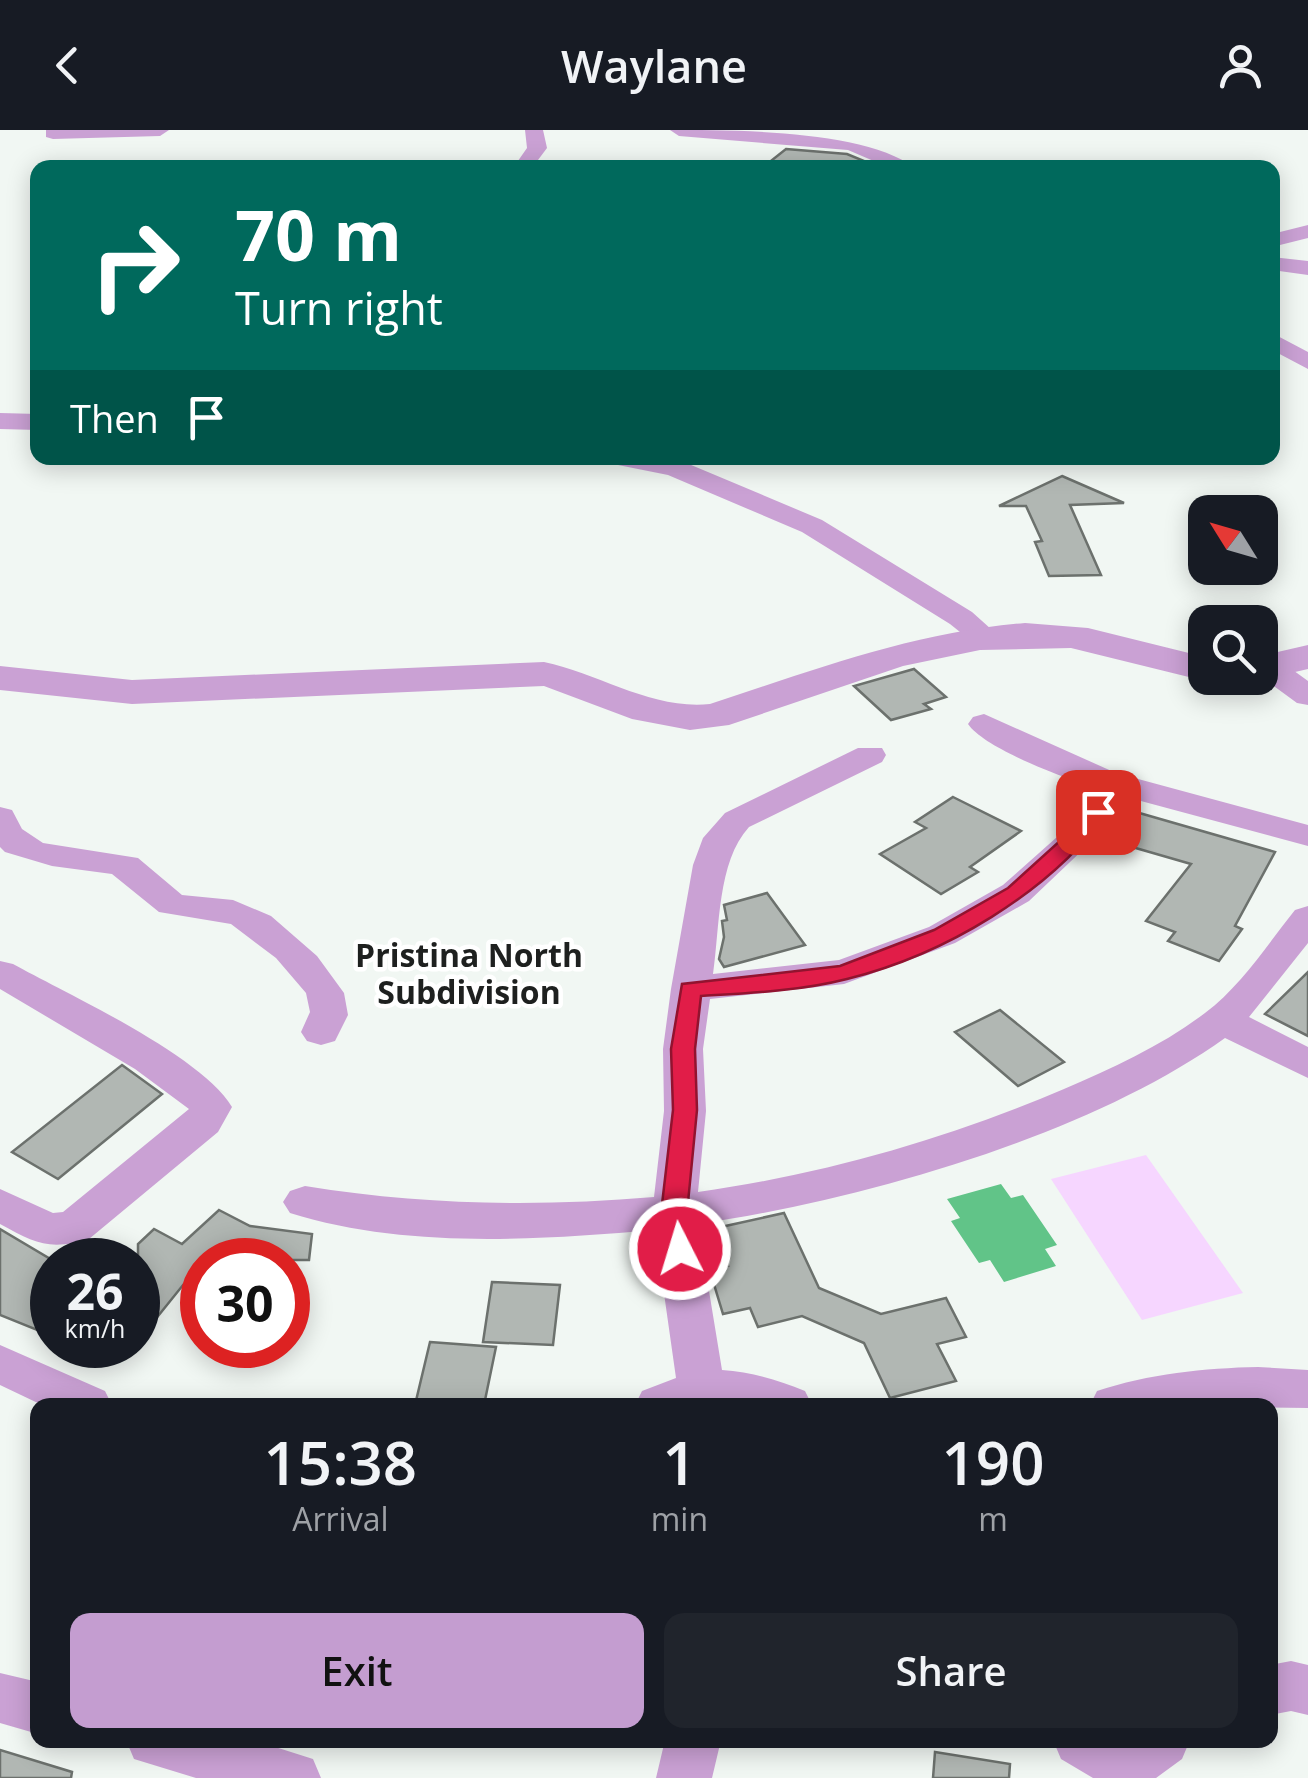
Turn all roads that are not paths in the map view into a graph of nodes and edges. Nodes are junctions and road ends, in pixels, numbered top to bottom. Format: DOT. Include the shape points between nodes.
graph roads {
  1 [pos="160,130"];
  2 [pos="534,130"];
  3 [pos="679,130"];
  4 [pos="883,132"];
  5 [pos="53,133"];
  6 [pos="781,134"];
  7 [pos="848,144"];
  8 [pos="528,160"];
  9 [pos="892,160"];
  10 [pos="1308,231"];
  11 [pos="1280,239"];
  12 [pos="1280,265"];
  13 [pos="1308,268"];
  14 [pos="1280,345"];
  15 [pos="1308,362"];
  16 [pos="0,421"];
  17 [pos="30,422"];
  18 [pos="659,465"];
  19 [pos="986,638"];
  20 [pos="1308,657"];
  21 [pos="1278,664"];
  22 [pos="1188,665"];
  23 [pos="1278,677"];
  24 [pos="0,678"];
  25 [pos="1308,696"];
  26 [pos="984,724"];
  27 [pos="870,754"];
  28 [pos="1117,787"];
  29 [pos="0,816"];
  30 [pos="1308,836"];
  31 [pos="1308,918"];
  32 [pos="0,973"];
  33 [pos="690,989"];
  34 [pos="1222,1020"];
  35 [pos="320,1032"];
  36 [pos="1308,1064"];
  37 [pos="305,1202"];
  38 [pos="0,1205"];
  39 [pos="674,1213"];
  40 [pos="0,1364"];
  41 [pos="1308,1390"];
  42 [pos="73,1398"];
  43 [pos="681,1398"];
  44 [pos="770,1398"];
  45 [pos="1150,1398"];
  46 [pos="1278,1688"];
  47 [pos="1308,1690"];
  48 [pos="0,1698"];
  49 [pos="30,1706"];
  50 [pos="183,1748"];
  51 [pos="692,1748"];
  52 [pos="292,1778"];
  53 [pos="684,1778"];
  1 -- 5 [label="street"];
  2 -- 8 [label="street" via="537,148"];
  3 -- 6 [label="street"];
  4 -- 7 [label="street"];
  6 -- 7 [label="street"];
  7 -- 9 [label="street"];
  10 -- 11 [label="street"];
  12 -- 13 [label="street"];
  14 -- 15 [label="street"];
  16 -- 17 [label="street"];
  18 -- 19 [label="street" via="812,526"];
  19 -- 22 [label="street" via="1071,637"];
  19 -- 24 [label="street" via="893,657 691,720 649,714 544,674 132,692"];
  20 -- 21 [label="street"];
  23 -- 25 [label="street"];
  26 -- 28 [label="street" via="1027,751"];
  27 -- 33 [label="street" via="737,820 720,838"];
  28 -- 30 [label="street"];
  28 -- 33 [label="street" via="1078,836 1016,892 942,935 844,972"];
  29 -- 35 [label="street" via="8,838 22,848 125,866 172,904 249,918 324,990 330,1006"];
  31 -- 34 [label="street"];
  32 -- 38 [label="street" via="168,1073 210,1108 203,1122 74,1227 48,1230"];
  33 -- 39 [label="street"];
  34 -- 36 [label="street"];
  34 -- 39 [label="street" via="1116,1084 974,1144 845,1180"];
  37 -- 39 [label="street" via="417,1218"];
  39 -- 43 [label="street"];
  40 -- 42 [label="street"];
  41 -- 45 [label="street" via="1261,1384"];
  43 -- 44 [label="street"];
  46 -- 47 [label="street"];
  48 -- 49 [label="street"];
  50 -- 52 [label="street"];
  51 -- 53 [label="street"];
}
